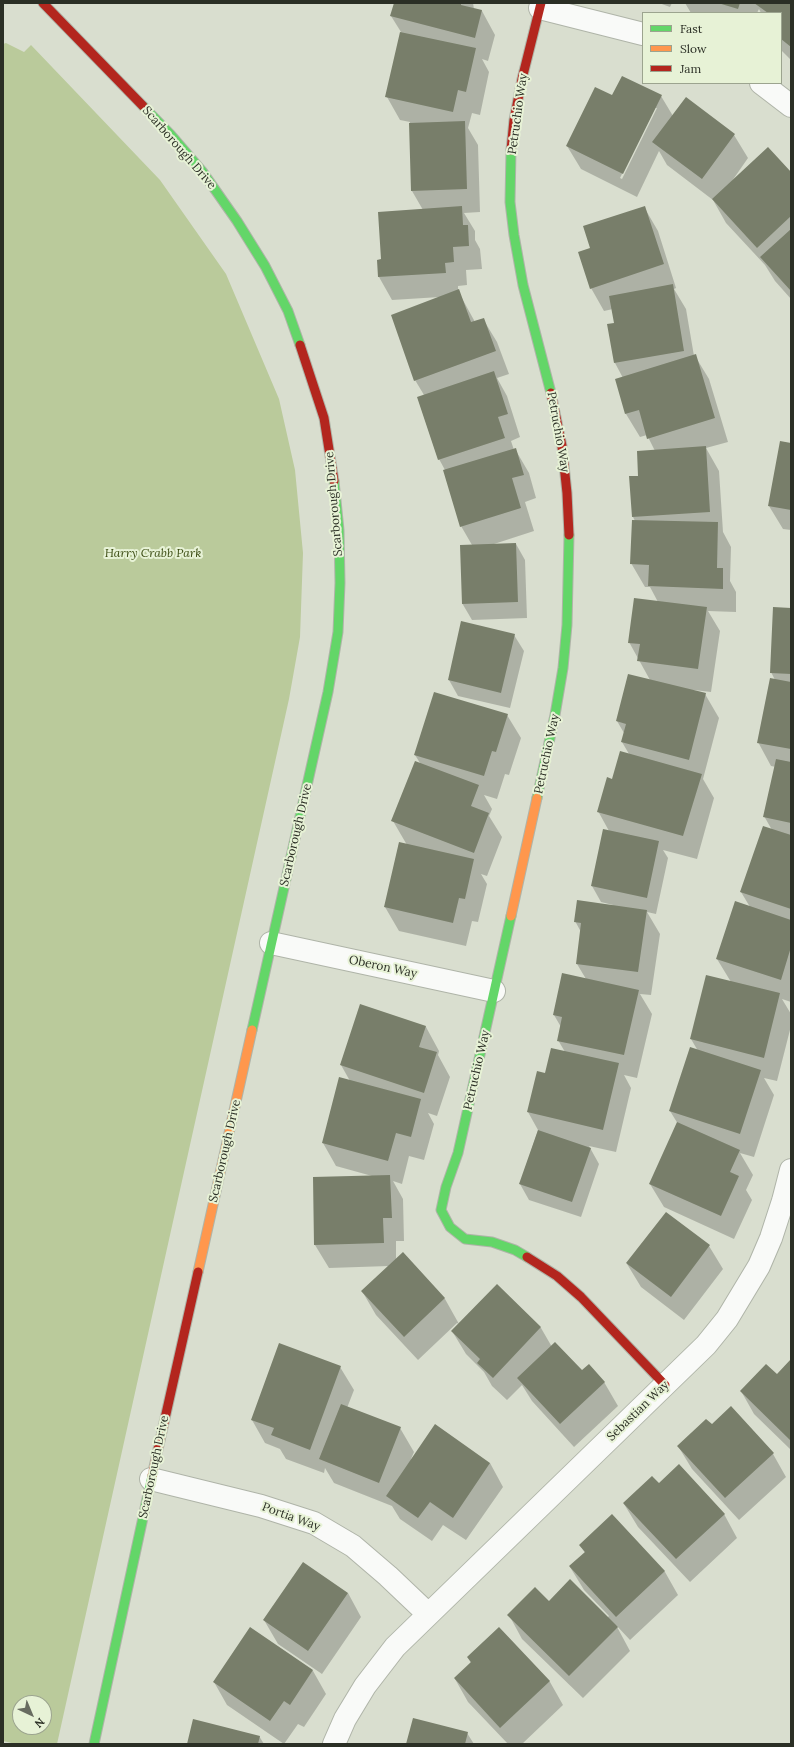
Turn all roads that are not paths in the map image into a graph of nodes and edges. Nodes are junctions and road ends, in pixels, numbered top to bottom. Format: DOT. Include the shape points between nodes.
graph roads {
  1 [pos="43,3"];
  2 [pos="540,6"];
  3 [pos="642,34"];
  4 [pos="762,84"];
  5 [pos="791,106"];
  6 [pos="272,943"];
  7 [pos="494,991"];
  8 [pos="791,1170"];
  9 [pos="665,1385"];
  10 [pos="151,1479"];
  11 [pos="428,1614"];
  12 [pos="94,1744"];
  13 [pos="334,1744"];
  1 -- 6 [label="street, Scarborough Drive" via="170,135 202,171 237,221 265,266 288,311 324,418 339,530 338,632 328,692"];
  2 -- 3 [label="street"];
  2 -- 7 [label="street, Petruchio Way" via="514,120 510,202 523,286 552,395 562,446 569,531 567,624 555,715"];
  4 -- 5 [label="street"];
  6 -- 7 [label="street, Oberon Way"];
  6 -- 10 [label="street, Scarborough Drive"];
  7 -- 9 [label="street, Petruchio Way" via="458,1153 441,1210 450,1227 465,1239 492,1242 515,1250 557,1276 581,1297"];
  8 -- 9 [label="street, Sebastian Way" via="784,1201 771,1238 743,1294 706,1345"];
  9 -- 11 [label="street, Sebastian Way"];
  10 -- 11 [label="street, Portia Way" via="261,1506 314,1523 353,1546"];
  10 -- 12 [label="street, Scarborough Drive"];
  11 -- 13 [label="street, Sebastian Way" via="395,1648 365,1686"];
}
